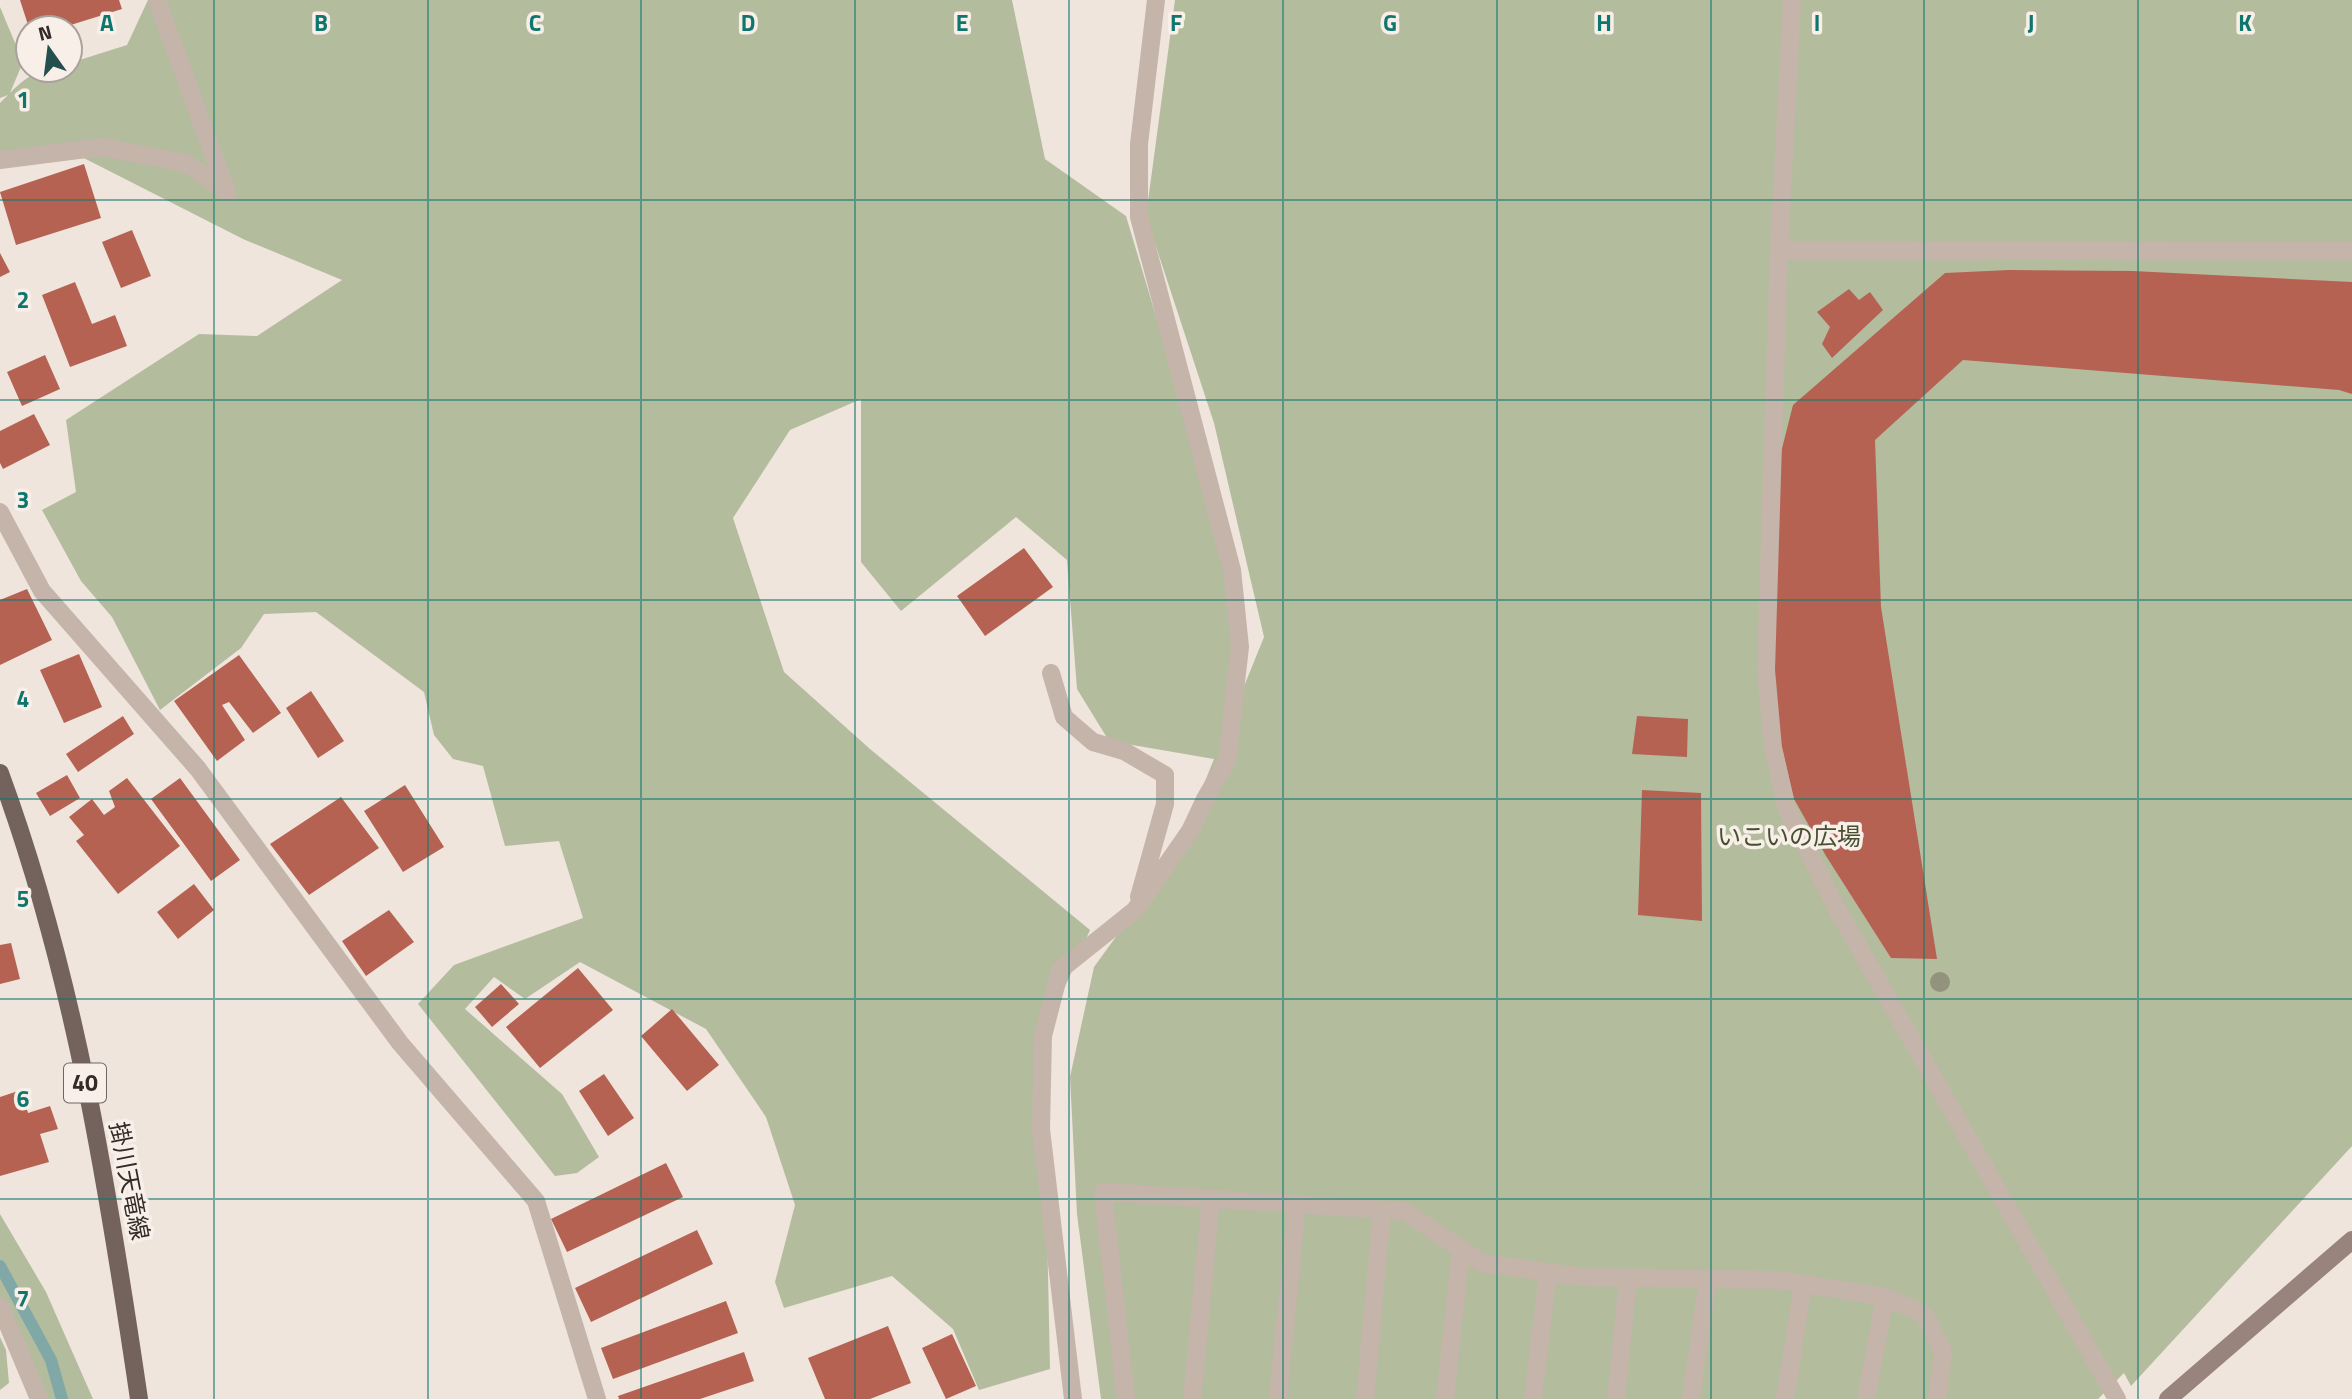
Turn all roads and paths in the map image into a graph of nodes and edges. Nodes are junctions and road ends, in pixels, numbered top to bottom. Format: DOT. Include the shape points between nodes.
graph roads {
  1 [pos="157,0"];
  2 [pos="1156,0"];
  3 [pos="1792,0"];
  4 [pos="0,160"];
  5 [pos="1779,250"];
  6 [pos="2352,251"];
  7 [pos="0,512"];
  8 [pos="1051,673"];
  9 [pos="0,774"];
  10 [pos="1135,910"];
  11 [pos="1211,1199"];
  12 [pos="1297,1204"];
  13 [pos="1382,1209"];
  14 [pos="2352,1240"];
  15 [pos="1461,1249"];
  16 [pos="1548,1272"];
  17 [pos="1628,1278"];
  18 [pos="1708,1279"];
  19 [pos="1803,1284"];
  20 [pos="1885,1297"];
  21 [pos="0,1306"];
  22 [pos="39,1399"];
  23 [pos="139,1399"];
  24 [pos="597,1399"];
  25 [pos="1073,1399"];
  26 [pos="1126,1399"];
  27 [pos="1192,1399"];
  28 [pos="1278,1399"];
  29 [pos="1365,1399"];
  30 [pos="1445,1399"];
  31 [pos="1533,1399"];
  32 [pos="1616,1399"];
  33 [pos="1691,1399"];
  34 [pos="1785,1399"];
  35 [pos="1866,1399"];
  36 [pos="1937,1399"];
  37 [pos="2118,1399"];
  38 [pos="2168,1399"];
  1 -- 4 [label="street" via="227,192 186,163 102,147"];
  2 -- 10 [label="street" via="1139,144 1139,217 1232,570 1240,647 1227,761 1190,831"];
  3 -- 5 [label="street"];
  5 -- 6 [label="street"];
  5 -- 37 [label="street" via="1766,670 1773,748 1787,809 1837,909"];
  7 -- 24 [label="street" via="43,592 198,769 400,1043 536,1201"];
  8 -- 10 [label="street" via="1064,717 1093,742 1124,751 1166,775 1165,804"];
  9 -- 23 [label="main road, 掛川天竜線 / 40" via="24,839 69,1005 113,1220"];
  10 -- 25 [label="street" via="1060,971 1044,1037 1041,1129"];
  11 -- 12 [label="street"];
  11 -- 26 [label="street" via="1103,1192"];
  11 -- 27 [label="street"];
  12 -- 13 [label="street"];
  12 -- 28 [label="street"];
  13 -- 15 [label="street" via="1404,1211"];
  13 -- 29 [label="street"];
  14 -- 38 [label="street"];
  15 -- 16 [label="street" via="1482,1263"];
  15 -- 30 [label="street"];
  16 -- 17 [label="street"];
  16 -- 31 [label="street"];
  17 -- 18 [label="street"];
  17 -- 32 [label="street"];
  18 -- 19 [label="street"];
  18 -- 33 [label="street"];
  19 -- 20 [label="street"];
  19 -- 34 [label="street"];
  20 -- 35 [label="street"];
  20 -- 36 [label="street" via="1924,1314 1944,1352"];
  21 -- 22 [label="street"];
}
